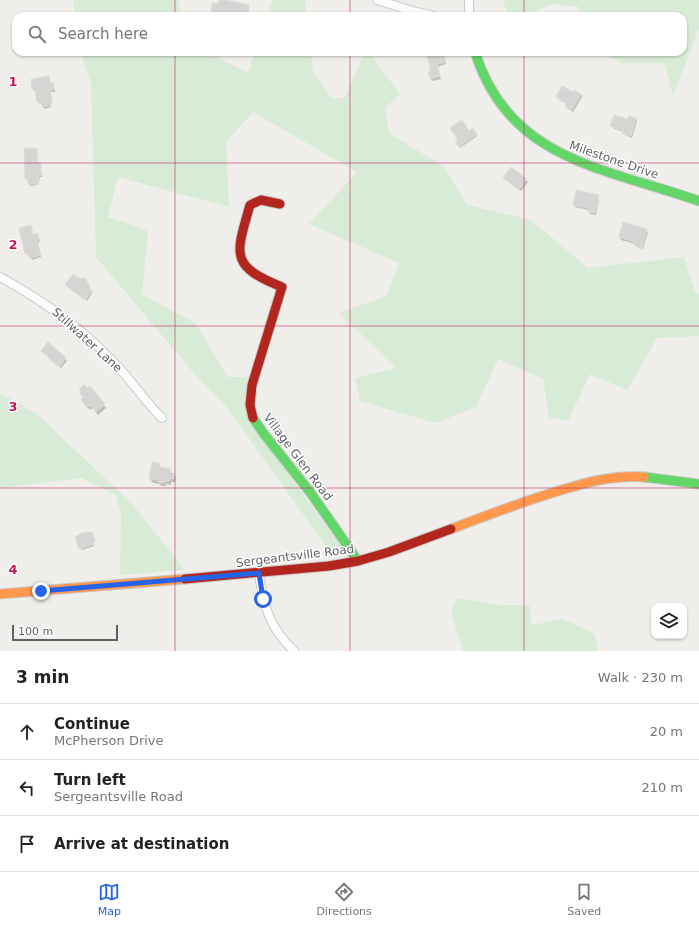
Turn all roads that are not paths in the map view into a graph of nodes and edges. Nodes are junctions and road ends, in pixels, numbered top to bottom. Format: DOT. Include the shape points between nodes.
graph roads {
  1 [pos="377,0"];
  2 [pos="469,0"];
  3 [pos="416,12"];
  4 [pos="469,12"];
  5 [pos="476,56"];
  6 [pos="699,200"];
  7 [pos="280,204"];
  8 [pos="0,277"];
  9 [pos="162,418"];
  10 [pos="699,484"];
  11 [pos="358,561"];
  12 [pos="259,573"];
  13 [pos="0,594"];
  14 [pos="294,651"];
  1 -- 3 [label="street"];
  2 -- 4 [label="street"];
  5 -- 6 [label="street, Milestone Drive" via="485,80 496,99 516,122 540,142 582,163"];
  7 -- 11 [label="street, Village Glen Road" via="259,199 250,204 240,248 241,261 248,270 282,287 253,378 251,410 262,431 295,471"];
  8 -- 9 [label="street, Stillwater Lane" via="45,303 71,323 120,369"];
  10 -- 11 [label="street, Sergeantsville Road" via="635,476 584,483 541,495 389,552"];
  11 -- 12 [label="street, Sergeantsville Road"];
  12 -- 13 [label="street, Sergeantsville Road"];
  12 -- 14 [label="street" via="266,611 279,634"];
}
